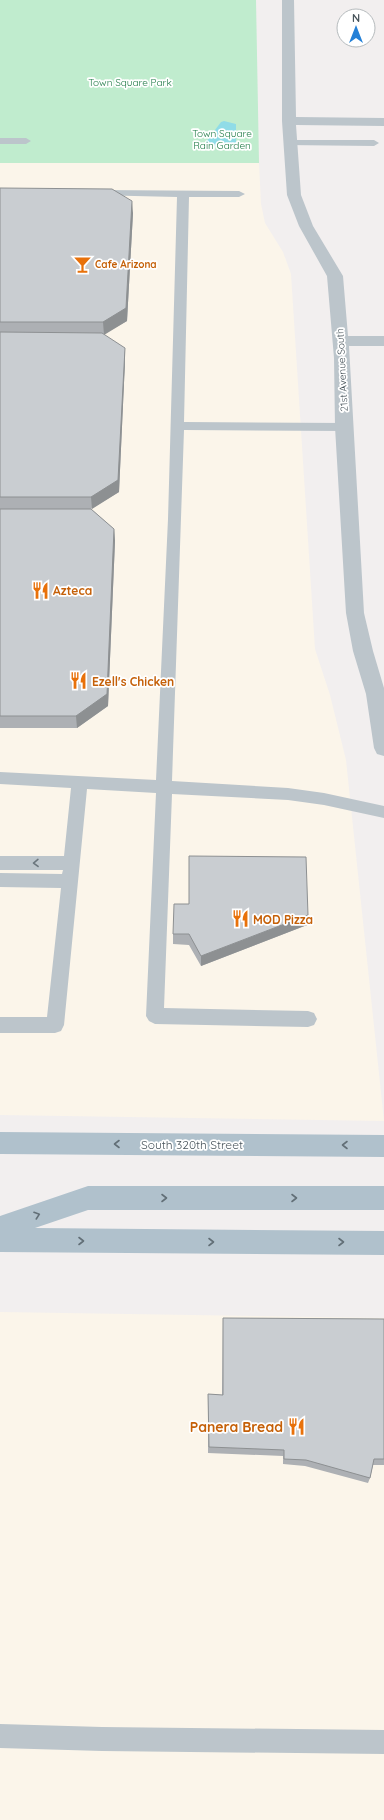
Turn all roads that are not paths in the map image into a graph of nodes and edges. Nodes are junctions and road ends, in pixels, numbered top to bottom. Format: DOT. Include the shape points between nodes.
graph roads {
  1 [pos="288,0"];
  2 [pos="289,121"];
  3 [pos="384,122"];
  4 [pos="0,141"];
  5 [pos="26,141"];
  6 [pos="290,143"];
  7 [pos="374,143"];
  8 [pos="85,193"];
  9 [pos="183,193"];
  10 [pos="239,194"];
  11 [pos="341,341"];
  12 [pos="384,341"];
  13 [pos="176,426"];
  14 [pos="344,428"];
  15 [pos="380,694"];
  16 [pos="384,748"];
  17 [pos="0,778"];
  18 [pos="80,782"];
  19 [pos="165,786"];
  20 [pos="384,812"];
  21 [pos="0,863"];
  22 [pos="72,863"];
  23 [pos="0,880"];
  24 [pos="70,882"];
  25 [pos="308,1019"];
  26 [pos="0,1025"];
  27 [pos="0,1143"];
  28 [pos="384,1146"];
  29 [pos="384,1198"];
  30 [pos="0,1228"];
  31 [pos="0,1240"];
  32 [pos="384,1243"];
  33 [pos="0,1736"];
  34 [pos="384,1742"];
  1 -- 2 [label="street, 21st Avenue South"];
  2 -- 3 [label="street"];
  2 -- 6 [label="street, 21st Avenue South"];
  4 -- 5 [label="lane"];
  6 -- 7 [label="lane"];
  6 -- 11 [label="street, 21st Avenue South" via="294,195 306,226 335,276"];
  8 -- 9 [label="lane"];
  9 -- 10 [label="lane"];
  9 -- 13 [label="lane"];
  11 -- 12 [label="street"];
  11 -- 14 [label="street, 21st Avenue South"];
  13 -- 14 [label="lane"];
  13 -- 19 [label="lane"];
  14 -- 15 [label="street, 21st Avenue South" via="355,613 363,651"];
  15 -- 16 [label="street, 21st Avenue South"];
  17 -- 18 [label="lane"];
  18 -- 19 [label="lane"];
  18 -- 22 [label="lane"];
  19 -- 20 [label="lane" via="288,794"];
  19 -- 25 [label="lane" via="155,1016"];
  22 -- 21 [label="lane, one-way"];
  22 -- 24 [label="lane"];
  23 -- 24 [label="lane"];
  24 -- 26 [label="lane" via="54,1025"];
  28 -- 27 [label="main road, South 320th Street, one-way"];
  30 -- 29 [label="main road, one-way" via="88,1198"];
  31 -- 32 [label="main road, one-way"];
  33 -- 34 [label="lane"];
}
